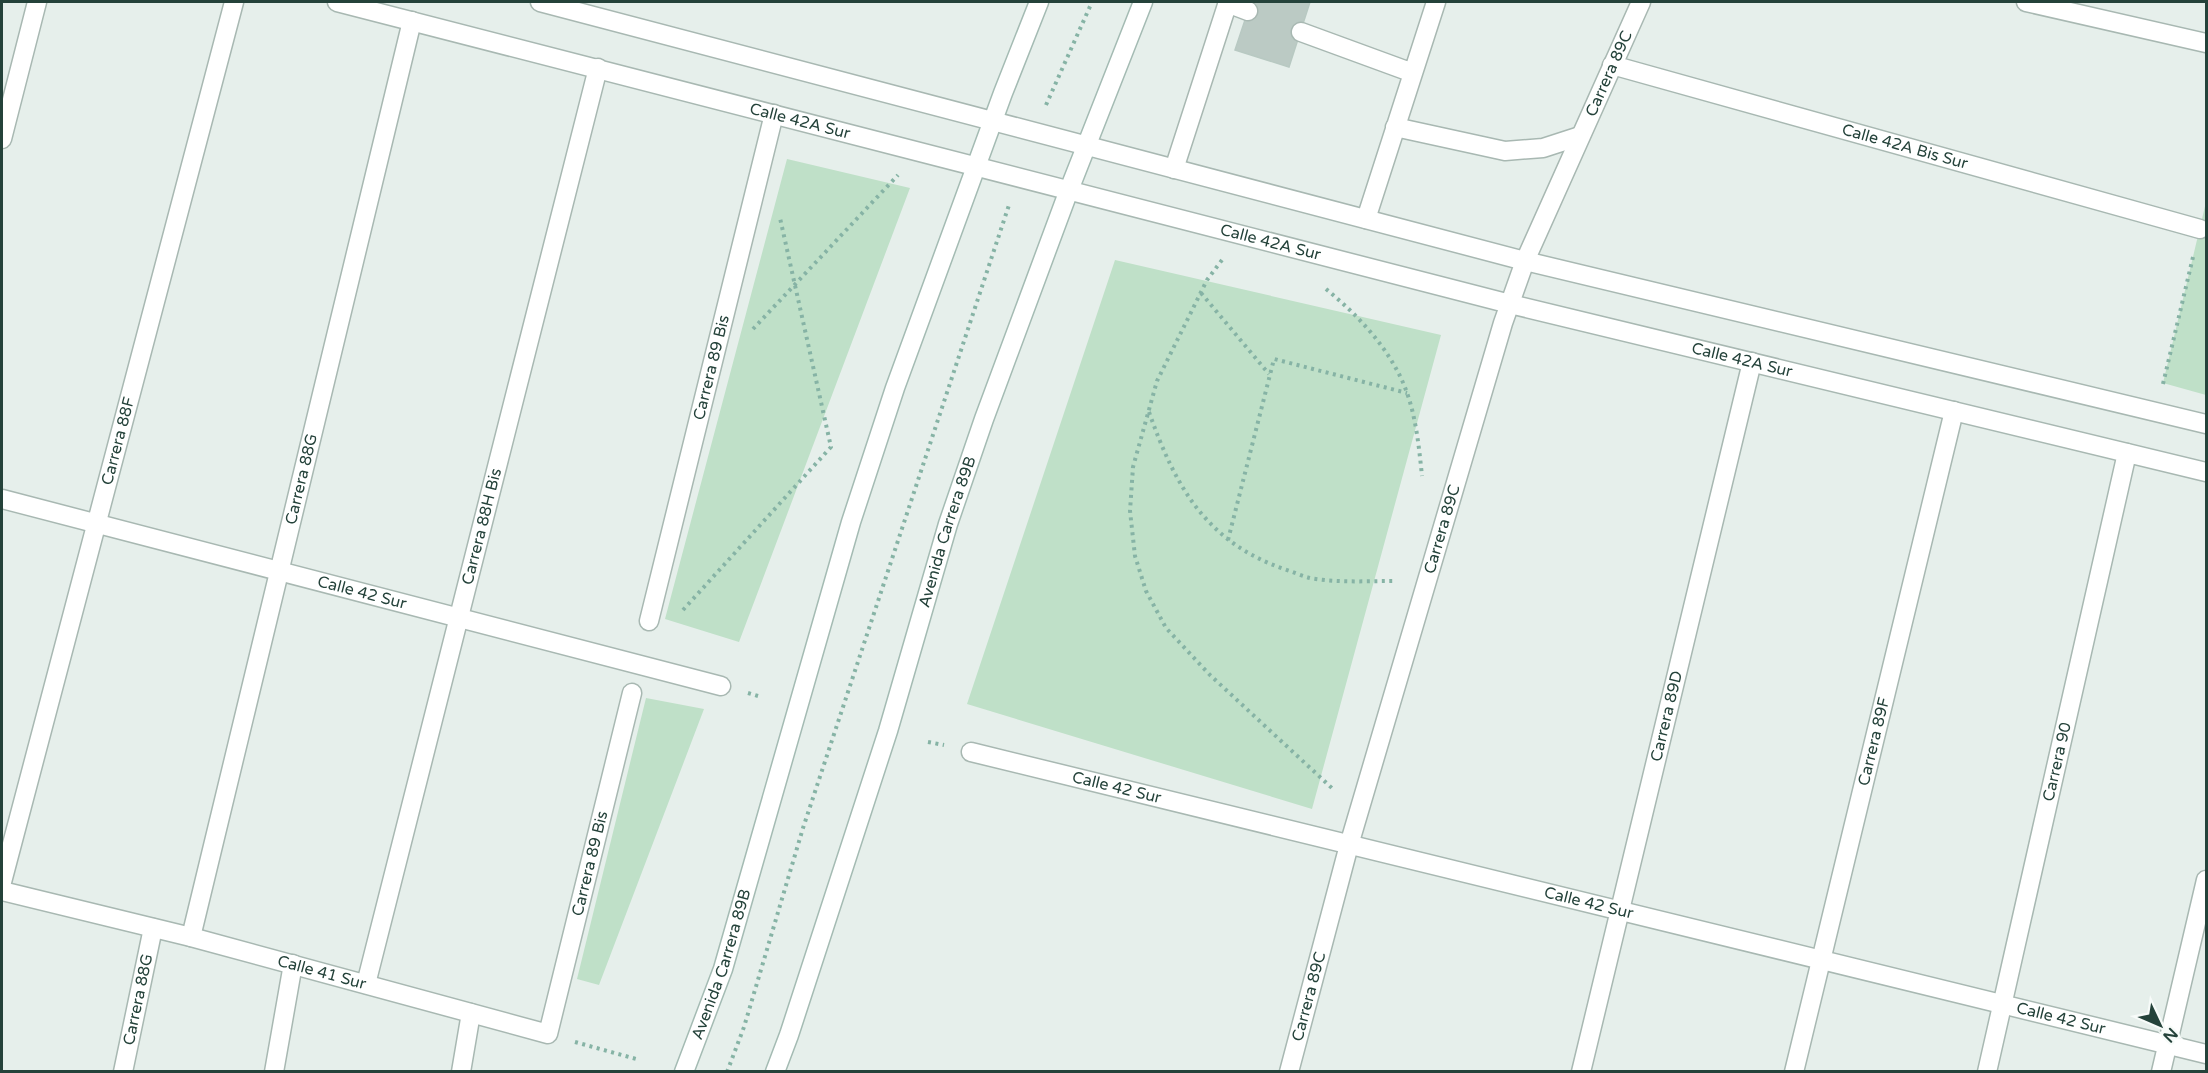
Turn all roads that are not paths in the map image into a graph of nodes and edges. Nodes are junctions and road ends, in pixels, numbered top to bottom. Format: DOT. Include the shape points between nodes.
graph roads {
  1 [pos="37,2"];
  2 [pos="234,2"];
  3 [pos="337,2"];
  4 [pos="540,2"];
  5 [pos="1039,2"];
  6 [pos="1143,2"];
  7 [pos="1228,2"];
  8 [pos="1436,2"];
  9 [pos="1641,2"];
  10 [pos="2026,2"];
  11 [pos="1248,10"];
  12 [pos="412,21"];
  13 [pos="1301,32"];
  14 [pos="2206,43"];
  15 [pos="1612,66"];
  16 [pos="598,68"];
  17 [pos="1413,73"];
  18 [pos="774,114"];
  19 [pos="993,122"];
  20 [pos="1395,128"];
  21 [pos="1580,136"];
  22 [pos="2,139"];
  23 [pos="1086,146"];
  24 [pos="976,166"];
  25 [pos="1174,169"];
  26 [pos="1069,190"];
  27 [pos="1366,219"];
  28 [pos="2200,229"];
  29 [pos="1525,261"];
  30 [pos="1510,304"];
  31 [pos="1752,362"];
  32 [pos="1954,411"];
  33 [pos="2206,424"];
  34 [pos="2127,453"];
  35 [pos="2206,472"];
  36 [pos="2,499"];
  37 [pos="96,524"];
  38 [pos="279,571"];
  39 [pos="459,617"];
  40 [pos="649,621"];
  41 [pos="721,686"];
  42 [pos="632,693"];
  43 [pos="971,752"];
  44 [pos="1349,845"];
  45 [pos="2206,880"];
  46 [pos="2,882"];
  47 [pos="2,891"];
  48 [pos="1620,911"];
  49 [pos="153,928"];
  50 [pos="191,937"];
  51 [pos="1821,960"];
  52 [pos="292,964"];
  53 [pos="366,984"];
  54 [pos="2002,1005"];
  55 [pos="471,1013"];
  56 [pos="548,1034"];
  57 [pos="2167,1045"];
  58 [pos="2206,1054"];
  59 [pos="123,1071"];
  60 [pos="274,1071"];
  61 [pos="461,1071"];
  62 [pos="684,1071"];
  63 [pos="775,1071"];
  64 [pos="1288,1071"];
  65 [pos="1581,1071"];
  66 [pos="1794,1071"];
  67 [pos="1987,1071"];
  68 [pos="2161,1071"];
  1 -- 22 [label="street"];
  2 -- 37 [label="street, Carrera 88F"];
  3 -- 12 [label="street, Calle 42A Sur"];
  4 -- 19 [label="street"];
  5 -- 19 [label="street, Avenida Carrera 89B"];
  6 -- 23 [label="street, Avenida Carrera 89B"];
  7 -- 11 [label="street"];
  7 -- 25 [label="street"];
  8 -- 17 [label="street"];
  9 -- 15 [label="street, Carrera 89C"];
  10 -- 14 [label="street"];
  12 -- 16 [label="street, Calle 42A Sur"];
  12 -- 38 [label="street, Carrera 88G"];
  13 -- 17 [label="street"];
  15 -- 21 [label="street, Carrera 89C"];
  15 -- 28 [label="street, Calle 42A Bis Sur"];
  16 -- 18 [label="street, Calle 42A Sur"];
  16 -- 39 [label="street, Carrera 88H Bis"];
  17 -- 20 [label="street"];
  18 -- 24 [label="street, Calle 42A Sur"];
  18 -- 40 [label="street, Carrera 89 Bis"];
  19 -- 23 [label="street"];
  19 -- 24 [label="street, Avenida Carrera 89B"];
  20 -- 21 [label="street" via="1505,151 1543,148"];
  20 -- 27 [label="street"];
  21 -- 29 [label="street, Carrera 89C"];
  23 -- 25 [label="street"];
  23 -- 26 [label="street, Avenida Carrera 89B"];
  24 -- 26 [label="street, Calle 42A Sur"];
  24 -- 62 [label="street, Avenida Carrera 89B" via="855,510 723,969"];
  25 -- 27 [label="street"];
  26 -- 30 [label="street, Calle 42A Sur"];
  26 -- 63 [label="street, Avenida Carrera 89B" via="948,524 888,731"];
  27 -- 29 [label="street"];
  29 -- 30 [label="street, Carrera 89C"];
  29 -- 33 [label="street"];
  30 -- 31 [label="street, Calle 42A Sur"];
  30 -- 44 [label="street, Carrera 89C"];
  31 -- 32 [label="street, Calle 42A Sur"];
  31 -- 48 [label="street, Carrera 89D"];
  32 -- 34 [label="street, Calle 42A Sur"];
  32 -- 51 [label="street, Carrera 89F"];
  34 -- 35 [label="street, Calle 42A Sur"];
  34 -- 54 [label="street, Carrera 90"];
  36 -- 37 [label="street, Calle 42 Sur"];
  37 -- 38 [label="street, Calle 42 Sur"];
  37 -- 46 [label="street, Carrera 88F"];
  38 -- 39 [label="street, Calle 42 Sur"];
  38 -- 50 [label="street, Carrera 88G"];
  39 -- 41 [label="street, Calle 42 Sur"];
  39 -- 53 [label="street, Carrera 88H Bis"];
  42 -- 56 [label="street, Carrera 89 Bis"];
  43 -- 44 [label="street, Calle 42 Sur"];
  44 -- 48 [label="street, Calle 42 Sur"];
  44 -- 64 [label="street, Carrera 89C"];
  45 -- 57 [label="street"];
  47 -- 49 [label="street, Calle 41 Sur"];
  48 -- 51 [label="street, Calle 42 Sur"];
  48 -- 65 [label="street, Carrera 89D"];
  49 -- 50 [label="street, Calle 41 Sur"];
  49 -- 59 [label="street, Carrera 88G"];
  50 -- 52 [label="street, Calle 41 Sur"];
  51 -- 54 [label="street, Calle 42 Sur"];
  51 -- 66 [label="street, Carrera 89F"];
  52 -- 53 [label="street, Calle 41 Sur"];
  52 -- 60 [label="street"];
  53 -- 55 [label="street, Calle 41 Sur"];
  54 -- 57 [label="street, Calle 42 Sur"];
  54 -- 67 [label="street, Carrera 90"];
  55 -- 56 [label="street, Calle 41 Sur"];
  55 -- 61 [label="street"];
  57 -- 58 [label="street, Calle 42 Sur"];
  57 -- 68 [label="street"];
}
